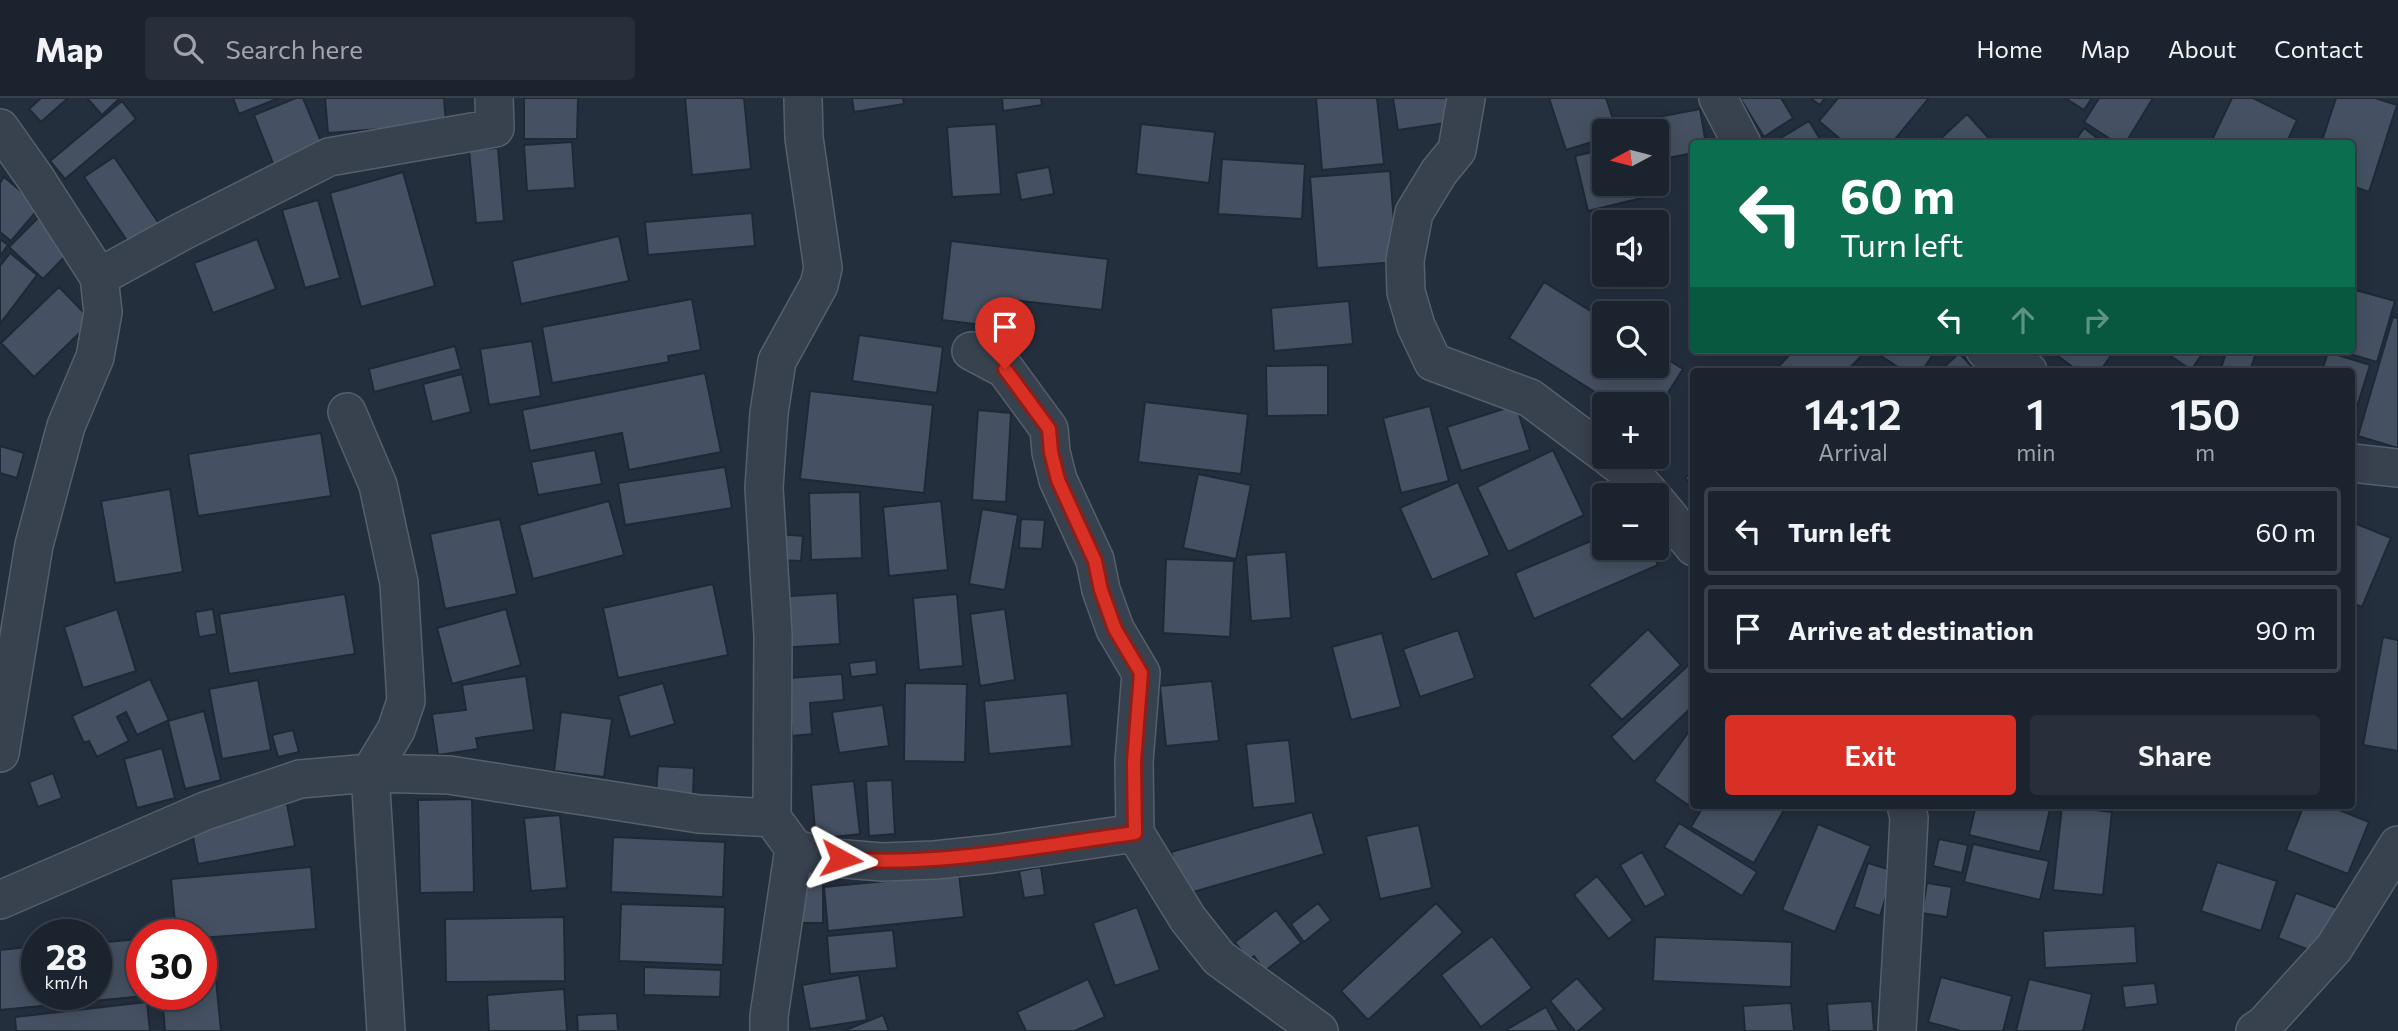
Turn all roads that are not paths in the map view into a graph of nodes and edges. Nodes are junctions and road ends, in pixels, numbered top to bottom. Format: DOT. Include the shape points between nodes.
graph roads {
  1 [pos="494,98"];
  2 [pos="803,98"];
  3 [pos="1466,98"];
  4 [pos="1718,98"];
  5 [pos="0,128"];
  6 [pos="1740,140"];
  7 [pos="99,277"];
  8 [pos="971,351"];
  9 [pos="1993,354"];
  10 [pos="2022,368"];
  11 [pos="347,412"];
  12 [pos="1592,444"];
  13 [pos="2355,463"];
  14 [pos="2398,468"];
  15 [pos="1625,469"];
  16 [pos="1640,483"];
  17 [pos="1669,515"];
  18 [pos="1690,539"];
  19 [pos="0,753"];
  20 [pos="370,773"];
  21 [pos="1907,809"];
  22 [pos="772,818"];
  23 [pos="1135,833"];
  24 [pos="2398,845"];
  25 [pos="794,848"];
  26 [pos="0,900"];
  27 [pos="386,1031"];
  28 [pos="769,1031"];
  29 [pos="1319,1031"];
  30 [pos="1897,1031"];
  31 [pos="2255,1031"];
  1 -- 7 [label="street" via="495,128 329,157"];
  2 -- 22 [label="street" via="804,138 823,268 819,285 777,361 769,413 764,488 773,635"];
  3 -- 12 [label="street" via="1457,150 1414,213 1405,260 1406,292 1416,326 1433,362 1531,398"];
  4 -- 6 [label="street"];
  5 -- 7 [label="street"];
  7 -- 19 [label="street" via="103,312 95,357 66,426 34,545"];
  8 -- 23 [label="street" via="1005,369 1049,429 1058,480 1095,561 1115,629 1141,673 1134,762"];
  9 -- 10 [label="street"];
  11 -- 20 [label="street" via="377,485 399,583 406,701 396,730"];
  13 -- 14 [label="street"];
  15 -- 16 [label="street"];
  17 -- 18 [label="street"];
  20 -- 22 [label="street" via="449,775 685,812"];
  20 -- 26 [label="street" via="299,779 205,811"];
  20 -- 27 [label="street"];
  21 -- 30 [label="street"];
  22 -- 25 [label="street"];
  23 -- 25 [label="street" via="936,860 821,857"];
  23 -- 29 [label="street" via="1188,919 1219,958"];
  24 -- 31 [label="street" via="2334,948"];
  25 -- 28 [label="street"];
}
